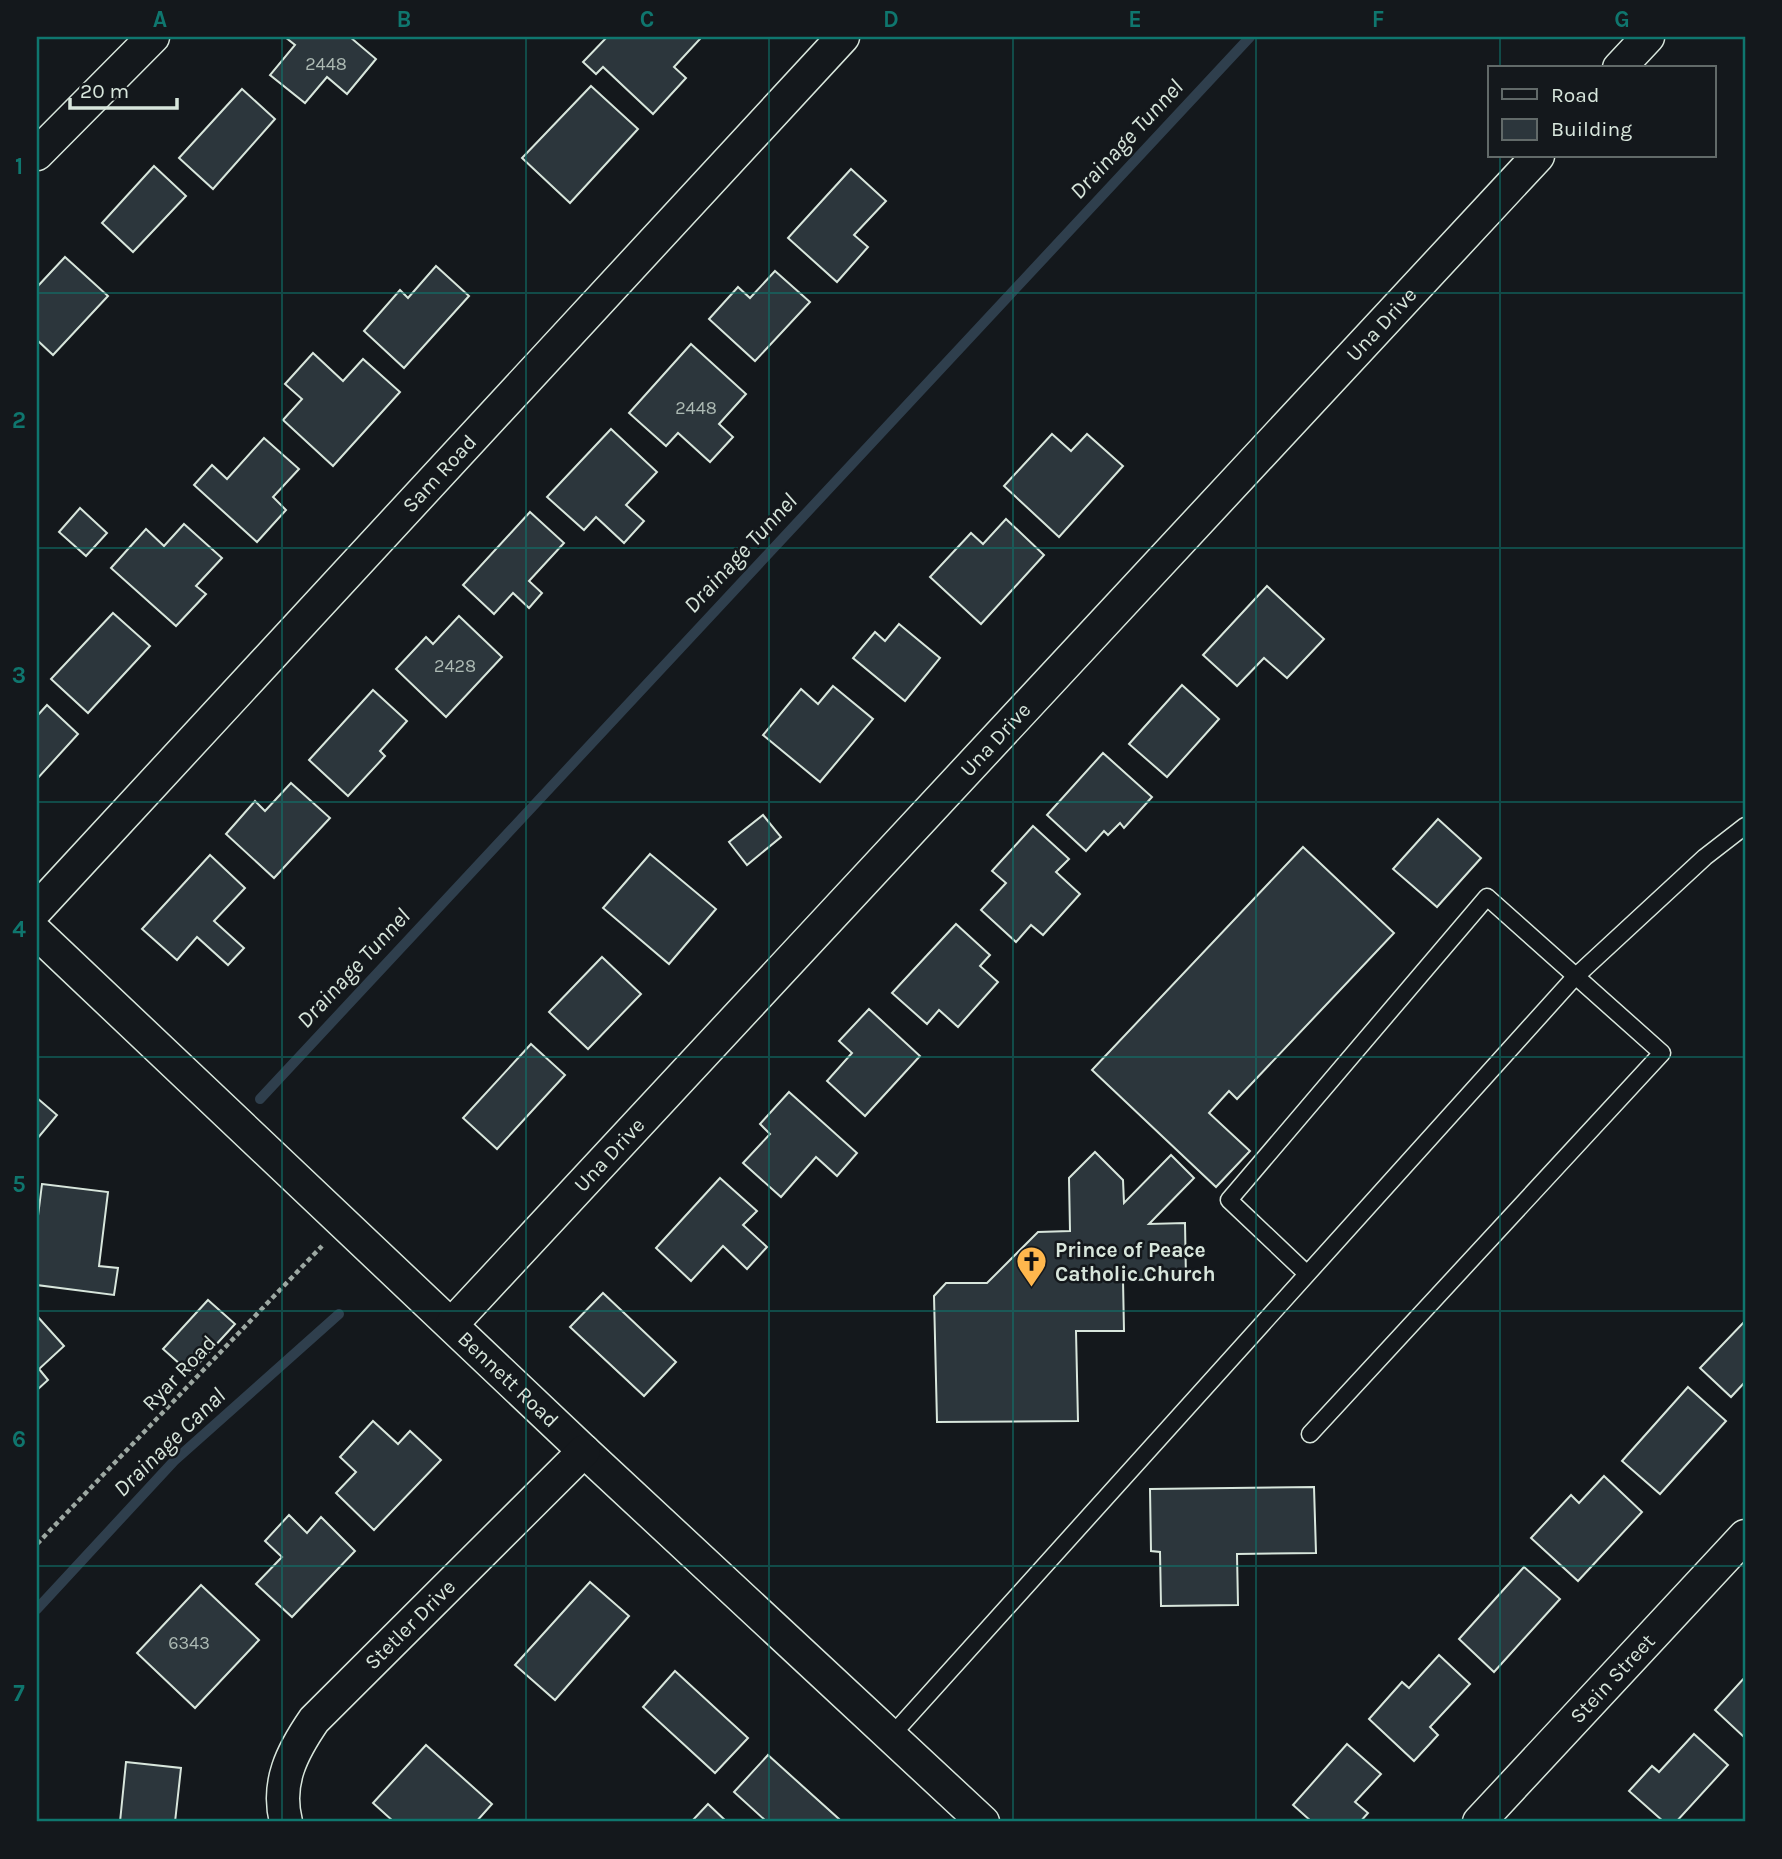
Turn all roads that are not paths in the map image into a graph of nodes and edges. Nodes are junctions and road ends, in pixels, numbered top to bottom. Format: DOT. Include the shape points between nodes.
graph roads {
  1 [pos="153,37"];
  2 [pos="843,37"];
  3 [pos="1648,37"];
  4 [pos="1621,66"];
  5 [pos="37,154"];
  6 [pos="1536,158"];
  7 [pos="1745,826"];
  8 [pos="37,909"];
  9 [pos="37,933"];
  10 [pos="1574,978"];
  11 [pos="1306,1273"];
  12 [pos="452,1324"];
  13 [pos="1310,1434"];
  14 [pos="584,1451"];
  15 [pos="1745,1536"];
  16 [pos="891,1735"];
  17 [pos="286,1822"];
  18 [pos="984,1822"];
  19 [pos="1479,1822"];
  1 -- 5 [label="street"];
  2 -- 8 [label="street, Sam Road"];
  3 -- 4 [label="street"];
  6 -- 12 [label="street, Una Drive"];
  7 -- 10 [label="lane"];
  9 -- 12 [label="street, Bennett Road"];
  10 -- 11 [label="lane"];
  10 -- 11 [label="lane" via="1487,897 1229,1200"];
  10 -- 13 [label="lane" via="1662,1053"];
  11 -- 16 [label="lane"];
  12 -- 14 [label="street, Bennett Road"];
  14 -- 16 [label="street, Bennett Road"];
  14 -- 17 [label="street, Stetler Drive" via="314,1720 293,1749 284,1778"];
  15 -- 19 [label="street, Stein Street"];
  16 -- 18 [label="street, Bennett Road"];
}
